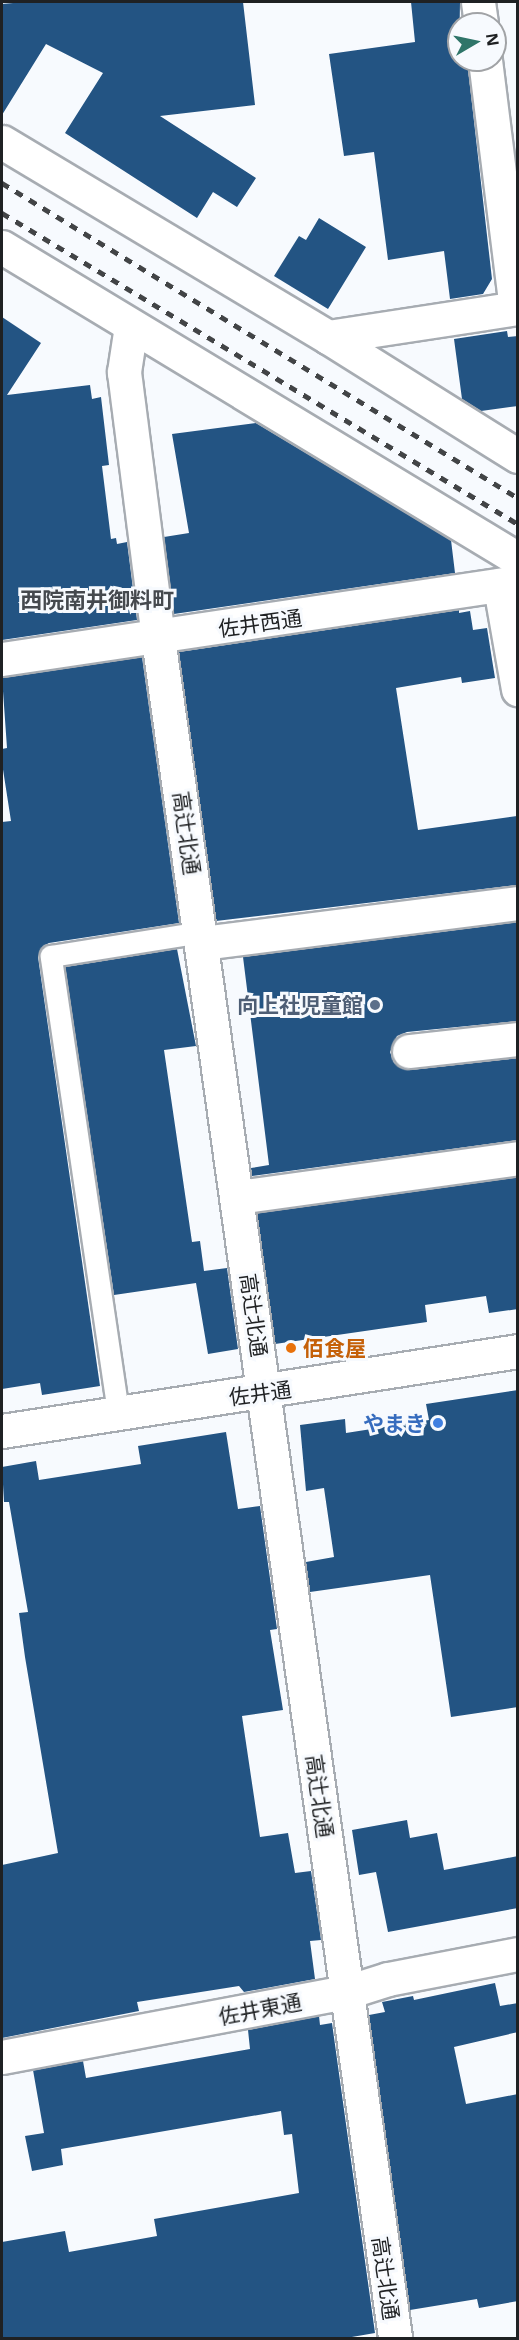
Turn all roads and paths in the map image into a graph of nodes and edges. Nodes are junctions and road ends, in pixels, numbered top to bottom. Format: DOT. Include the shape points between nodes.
graph roads {
  1 [pos="487,72"];
  2 [pos="2,142"];
  3 [pos="2,247"];
  4 [pos="517,308"];
  5 [pos="131,326"];
  6 [pos="328,337"];
  7 [pos="518,456"];
  8 [pos="518,559"];
  9 [pos="509,584"];
  10 [pos="158,638"];
  11 [pos="2,659"];
  12 [pos="518,688"];
  13 [pos="518,903"];
  14 [pos="202,938"];
  15 [pos="518,1039"];
  16 [pos="409,1052"];
  17 [pos="518,1158"];
  18 [pos="238,1197"];
  19 [pos="518,1351"];
  20 [pos="265,1392"];
  21 [pos="118,1412"];
  22 [pos="2,1431"];
  23 [pos="518,1954"];
  24 [pos="347,1992"];
  25 [pos="2,2057"];
  26 [pos="395,2338"];
  1 -- 4 [label="street"];
  2 -- 6 [label="street"];
  3 -- 5 [label="street"];
  4 -- 6 [label="street"];
  5 -- 8 [label="street"];
  5 -- 10 [label="street, 高辻北通" via="124,372"];
  6 -- 7 [label="street"];
  9 -- 10 [label="street, 佐井西通"];
  9 -- 12 [label="street"];
  10 -- 11 [label="street, 佐井西通"];
  10 -- 14 [label="street, 高辻北通"];
  13 -- 14 [label="street"];
  14 -- 18 [label="street, 高辻北通"];
  14 -- 21 [label="lane" via="51,956"];
  15 -- 16 [label="street"];
  17 -- 18 [label="street"];
  18 -- 20 [label="street, 高辻北通"];
  19 -- 20 [label="street, 佐井通"];
  20 -- 21 [label="street, 佐井通"];
  20 -- 24 [label="street, 高辻北通"];
  21 -- 22 [label="street, 佐井通"];
  23 -- 24 [label="street, 佐井東通" via="388,1979"];
  24 -- 25 [label="street, 佐井東通"];
  24 -- 26 [label="street, 高辻北通"];
}
